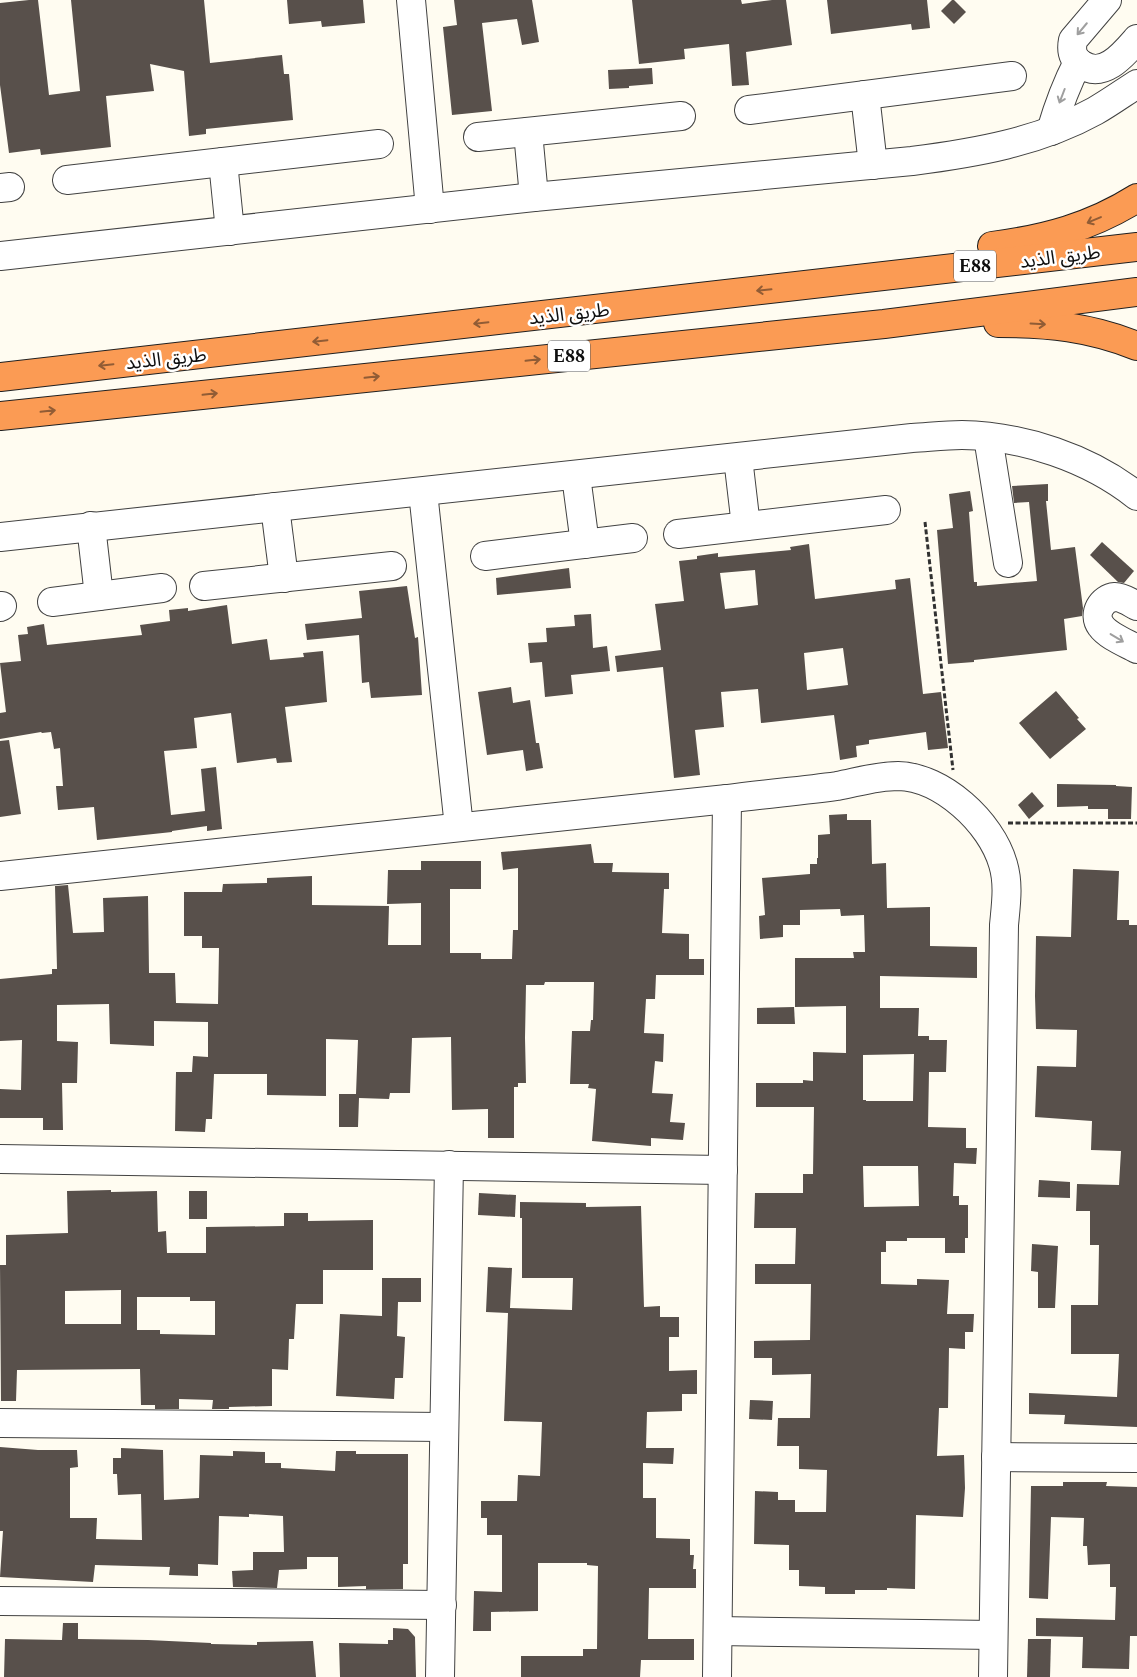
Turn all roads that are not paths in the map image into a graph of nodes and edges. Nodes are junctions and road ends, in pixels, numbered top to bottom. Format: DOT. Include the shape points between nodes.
graph roads {
  1 [pos="411,0"];
  2 [pos="1107,0"];
  3 [pos="1137,39"];
  4 [pos="1078,62"];
  5 [pos="1012,76"];
  6 [pos="1137,84"];
  7 [pos="865,95"];
  8 [pos="749,110"];
  9 [pos="681,116"];
  10 [pos="1051,131"];
  11 [pos="528,132"];
  12 [pos="478,137"];
  13 [pos="379,144"];
  14 [pos="223,162"];
  15 [pos="873,165"];
  16 [pos="68,180"];
  17 [pos="534,197"];
  18 [pos="1137,198"];
  19 [pos="430,209"];
  20 [pos="230,231"];
  21 [pos="1137,247"];
  22 [pos="0,256"];
  23 [pos="813,285"];
  24 [pos="1137,292"];
  25 [pos="884,324"];
  26 [pos="1137,346"];
  27 [pos="0,377"];
  28 [pos="0,416"];
  29 [pos="988,437"];
  30 [pos="738,458"];
  31 [pos="576,476"];
  32 [pos="423,492"];
  33 [pos="1137,496"];
  34 [pos="274,507"];
  35 [pos="886,510"];
  36 [pos="91,526"];
  37 [pos="746,526"];
  38 [pos="678,534"];
  39 [pos="0,537"];
  40 [pos="633,538"];
  41 [pos="585,544"];
  42 [pos="485,556"];
  43 [pos="1008,564"];
  44 [pos="392,566"];
  45 [pos="284,578"];
  46 [pos="204,586"];
  47 [pos="162,588"];
  48 [pos="99,596"];
  49 [pos="52,602"];
  50 [pos="1137,606"];
  51 [pos="1137,650"];
  52 [pos="728,798"];
  53 [pos="459,827"];
  54 [pos="0,876"];
  55 [pos="0,1159"];
  56 [pos="449,1165"];
  57 [pos="723,1170"];
  58 [pos="0,1423"];
  59 [pos="444,1427"];
  60 [pos="996,1458"];
  61 [pos="1137,1458"];
  62 [pos="0,1601"];
  63 [pos="442,1605"];
  64 [pos="718,1631"];
  65 [pos="993,1634"];
  66 [pos="440,1677"];
  67 [pos="717,1677"];
  68 [pos="993,1677"];
  1 -- 19 [label="street"];
  2 -- 4 [label="street, one-way" via="1073,40 1073,55"];
  3 -- 4 [label="street" via="1118,59 1102,69 1093,70"];
  4 -- 10 [label="street, one-way" via="1066,84"];
  5 -- 7 [label="street"];
  6 -- 10 [label="street" via="1094,111"];
  7 -- 8 [label="street"];
  7 -- 15 [label="street"];
  9 -- 11 [label="street"];
  10 -- 15 [label="street" via="960,155"];
  11 -- 12 [label="street"];
  11 -- 17 [label="street"];
  13 -- 14 [label="street"];
  14 -- 16 [label="street"];
  14 -- 20 [label="street"];
  15 -- 17 [label="street"];
  17 -- 19 [label="street"];
  18 -- 23 [label="highway, one-way" via="1070,231 1021,242 894,260"];
  19 -- 20 [label="street"];
  20 -- 22 [label="street"];
  21 -- 23 [label="highway, طريق الذيد / E88"];
  23 -- 27 [label="highway, طريق الذيد / E88, one-way"];
  24 -- 25 [label="highway, E88"];
  25 -- 26 [label="highway, one-way" via="1066,326 1112,336"];
  28 -- 25 [label="highway, E88, one-way"];
  29 -- 30 [label="street" via="937,436"];
  29 -- 33 [label="street" via="1017,442 1072,459 1099,471"];
  29 -- 43 [label="street"];
  30 -- 31 [label="street"];
  30 -- 37 [label="street"];
  31 -- 32 [label="street"];
  31 -- 41 [label="street"];
  32 -- 34 [label="street"];
  32 -- 53 [label="street"];
  34 -- 36 [label="street"];
  34 -- 45 [label="street"];
  35 -- 37 [label="street"];
  36 -- 39 [label="street"];
  36 -- 48 [label="street"];
  37 -- 38 [label="street"];
  40 -- 41 [label="street"];
  41 -- 42 [label="street"];
  44 -- 45 [label="street"];
  45 -- 46 [label="street"];
  47 -- 48 [label="street"];
  48 -- 49 [label="street"];
  50 -- 51 [label="street, one-way" via="1117,597 1107,599 1097,615 1106,632"];
  52 -- 53 [label="street"];
  52 -- 57 [label="street"];
  52 -- 60 [label="street" via="838,786 879,778 911,778 928,783 966,812 998,848 1007,881"];
  53 -- 54 [label="street"];
  55 -- 56 [label="street"];
  56 -- 57 [label="street"];
  56 -- 59 [label="street"];
  57 -- 64 [label="street"];
  58 -- 59 [label="street"];
  59 -- 63 [label="street"];
  60 -- 61 [label="street"];
  60 -- 65 [label="street"];
  62 -- 63 [label="street"];
  63 -- 66 [label="street"];
  64 -- 65 [label="street"];
  64 -- 67 [label="street"];
  65 -- 68 [label="street"];
}
